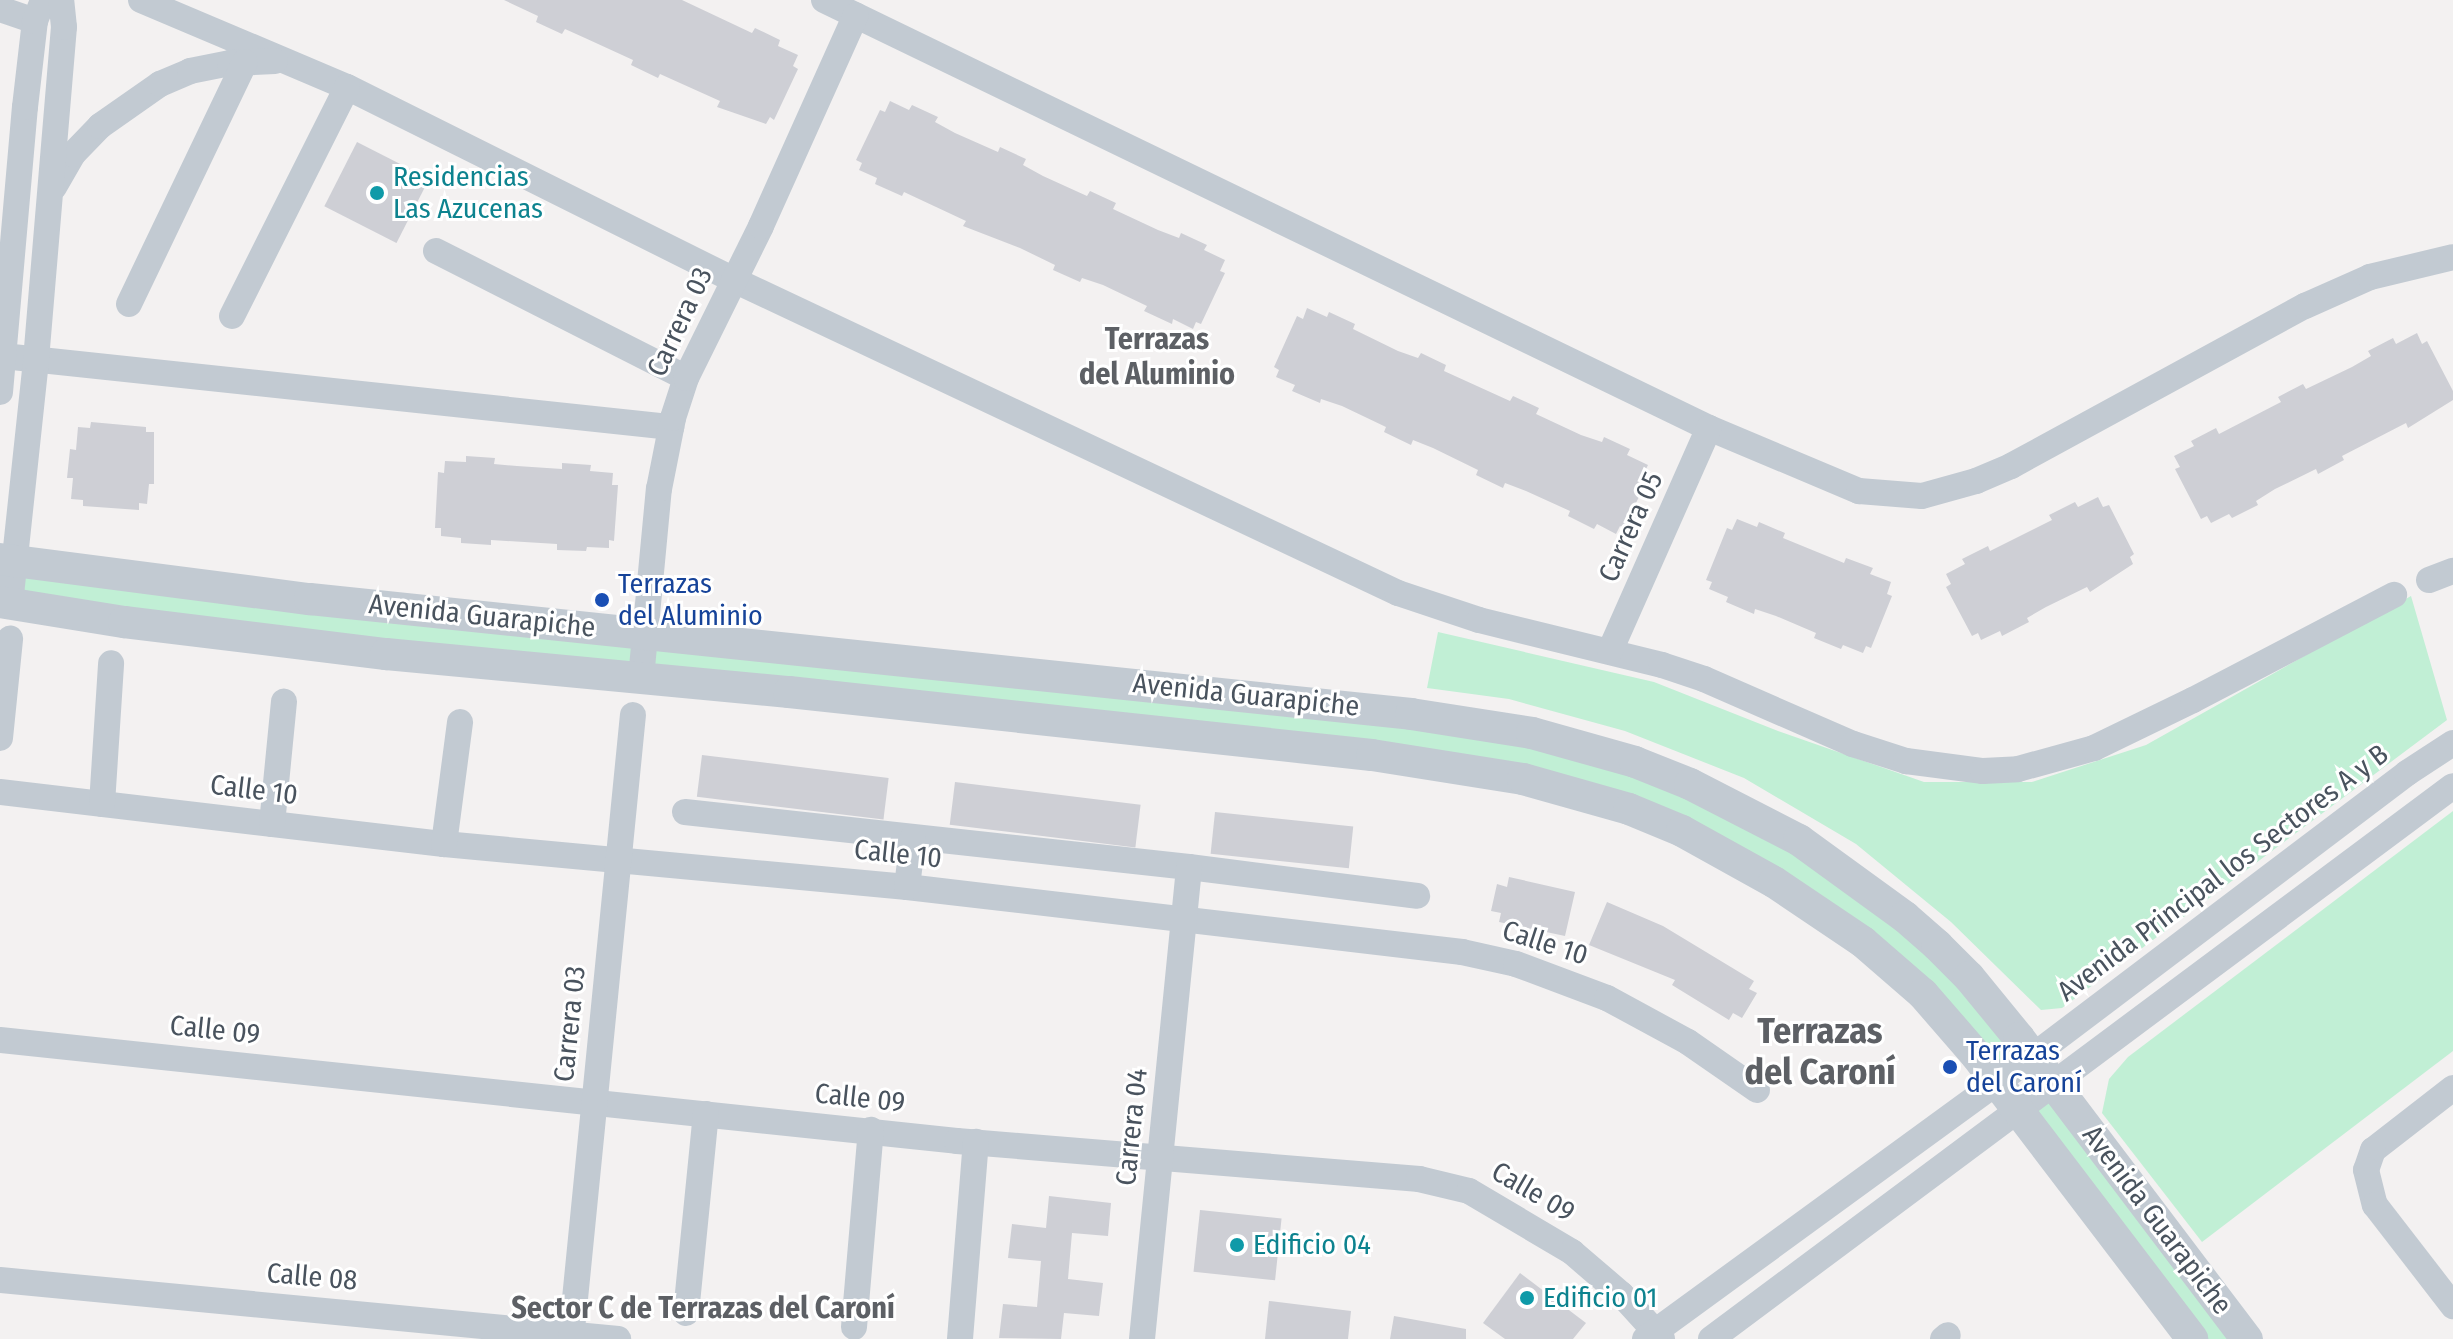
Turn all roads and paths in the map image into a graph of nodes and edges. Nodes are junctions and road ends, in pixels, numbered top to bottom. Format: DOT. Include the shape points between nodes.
graph roads {
  1 [pos="61,0"];
  2 [pos="141,0"];
  3 [pos="824,0"];
  4 [pos="0,9"];
  5 [pos="39,10"];
  6 [pos="856,15"];
  7 [pos="245,62"];
  8 [pos="289,62"];
  9 [pos="347,87"];
  10 [pos="9,181"];
  11 [pos="50,193"];
  12 [pos="436,251"];
  13 [pos="2453,257"];
  14 [pos="734,280"];
  15 [pos="4,291"];
  16 [pos="129,304"];
  17 [pos="232,316"];
  18 [pos="3,356"];
  19 [pos="36,360"];
  20 [pos="686,378"];
  21 [pos="0,392"];
  22 [pos="671,427"];
  23 [pos="1709,428"];
  24 [pos="9,561"];
  25 [pos="2394,595"];
  26 [pos="5,603"];
  27 [pos="646,633"];
  28 [pos="10,639"];
  29 [pos="1610,651"];
  30 [pos="111,663"];
  31 [pos="641,678"];
  32 [pos="284,702"];
  33 [pos="633,715"];
  34 [pos="460,722"];
  35 [pos="0,738"];
  36 [pos="2453,743"];
  37 [pos="2453,786"];
  38 [pos="0,792"];
  39 [pos="102,804"];
  40 [pos="685,812"];
  41 [pos="272,824"];
  42 [pos="913,837"];
  43 [pos="444,844"];
  44 [pos="618,861"];
  45 [pos="1189,867"];
  46 [pos="907,887"];
  47 [pos="1417,896"];
  48 [pos="1185,921"];
  49 [pos="0,1040"];
  50 [pos="2033,1056"];
  51 [pos="1997,1082"];
  52 [pos="2055,1085"];
  53 [pos="2453,1088"];
  54 [pos="1757,1090"];
  55 [pos="594,1103"];
  56 [pos="2019,1111"];
  57 [pos="706,1114"];
  58 [pos="871,1130"];
  59 [pos="976,1142"];
  60 [pos="1161,1158"];
  61 [pos="0,1280"];
  62 [pos="2453,1306"];
  63 [pos="686,1313"];
  64 [pos="854,1327"];
  65 [pos="1654,1336"];
  66 [pos="572,1337"];
  67 [pos="618,1339"];
  68 [pos="960,1339"];
  69 [pos="1142,1339"];
  70 [pos="1711,1339"];
  71 [pos="2192,1339"];
  72 [pos="2247,1339"];
  1 -- 11 [label="street" via="64,27"];
  2 -- 8 [label="street"];
  3 -- 6 [label="street"];
  4 -- 5 [label="street"];
  5 -- 10 [label="street"];
  6 -- 14 [label="street, Carrera 03"];
  6 -- 23 [label="street"];
  7 -- 8 [label="street"];
  7 -- 11 [label="street" via="190,71 132,101 73,154"];
  7 -- 16 [label="street"];
  8 -- 9 [label="street"];
  9 -- 14 [label="street"];
  9 -- 17 [label="street"];
  10 -- 15 [label="street"];
  11 -- 19 [label="street"];
  12 -- 20 [label="street"];
  13 -- 23 [label="street" via="2370,277 2011,466 1922,496 1859,491"];
  14 -- 20 [label="street, Carrera 03"];
  14 -- 29 [label="street" via="1398,593 1479,620"];
  15 -- 18 [label="street"];
  18 -- 19 [label="street"];
  18 -- 21 [label="street"];
  19 -- 22 [label="street"];
  19 -- 24 [label="street"];
  20 -- 22 [label="street, Carrera 03"];
  22 -- 27 [label="street, Carrera 03" via="659,489"];
  23 -- 29 [label="street, Carrera 05"];
  24 -- 26 [label="street"];
  24 -- 27 [label="street, Avenida Guarapiche"];
  25 -- 29 [label="street" via="2122,735 2018,769 1983,771 1906,761 1853,744 1704,679"];
  26 -- 31 [label="street, Avenida Guarapiche" via="257,639"];
  27 -- 31 [label="street, Carrera 03"];
  27 -- 50 [label="street, Avenida Guarapiche" via="1280,698 1480,723 1582,745 1690,784 1799,840 1937,945"];
  28 -- 35 [label="street"];
  30 -- 39 [label="street"];
  31 -- 51 [label="street, Avenida Guarapiche" via="1372,755 1457,766 1587,796 1682,831 1817,909 1923,994"];
  32 -- 41 [label="street"];
  33 -- 44 [label="street, Carrera 03"];
  34 -- 43 [label="street"];
  36 -- 50 [label="street, Avenida Principal los Sectores A y B"];
  37 -- 52 [label="street"];
  38 -- 39 [label="street, Calle 10"];
  39 -- 41 [label="street, Calle 10"];
  40 -- 42 [label="street"];
  41 -- 43 [label="street, Calle 10"];
  42 -- 45 [label="street"];
  42 -- 46 [label="street"];
  43 -- 44 [label="street, Calle 10"];
  44 -- 46 [label="street, Calle 10"];
  44 -- 55 [label="street, Carrera 03"];
  45 -- 47 [label="street"];
  45 -- 48 [label="street, Carrera 04"];
  46 -- 48 [label="street, Calle 10"];
  48 -- 54 [label="street, Calle 10" via="1462,952 1516,964 1607,998 1688,1042"];
  48 -- 60 [label="street, Carrera 04"];
  49 -- 55 [label="street, Calle 09"];
  50 -- 51 [label="street, Avenida Principal los Sectores A y B"];
  50 -- 52 [label="street, Avenida Guarapiche"];
  51 -- 56 [label="street, Avenida Guarapiche"];
  51 -- 65 [label="street, Avenida Principal los Sectores A y B"];
  52 -- 56 [label="street"];
  52 -- 72 [label="street, Avenida Guarapiche"];
  53 -- 62 [label="street" via="2373,1150 2366,1170 2375,1205"];
  55 -- 57 [label="street, Calle 09"];
  55 -- 66 [label="street, Carrera 03"];
  56 -- 70 [label="street"];
  56 -- 71 [label="street, Avenida Guarapiche"];
  57 -- 58 [label="street, Calle 09"];
  57 -- 63 [label="street"];
  58 -- 59 [label="street, Calle 09"];
  58 -- 64 [label="street"];
  59 -- 60 [label="street, Calle 09"];
  59 -- 68 [label="street"];
  60 -- 65 [label="street, Calle 09" via="1379,1175 1469,1191 1572,1252 1621,1294"];
  60 -- 69 [label="street, Carrera 04"];
  61 -- 66 [label="street, Calle 08"];
  66 -- 67 [label="street, Calle 08"];
}
